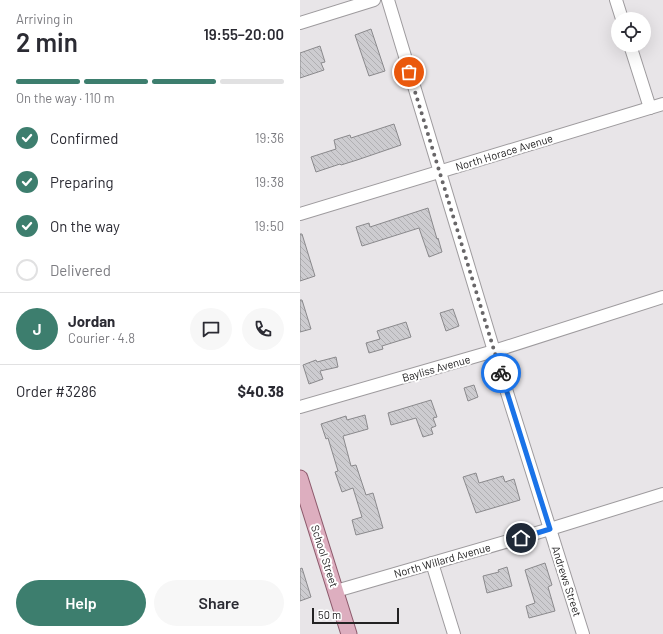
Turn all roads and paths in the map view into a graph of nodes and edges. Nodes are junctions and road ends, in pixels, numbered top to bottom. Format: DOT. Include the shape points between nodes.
graph roads {
  1 [pos="374,0"];
  2 [pos="388,0"];
  3 [pos="616,0"];
  4 [pos="620,12"];
  5 [pos="300,23"];
  6 [pos="632,52"];
  7 [pos="663,104"];
  8 [pos="650,108"];
  9 [pos="440,172"];
  10 [pos="300,214"];
  11 [pos="663,297"];
  12 [pos="494,351"];
  13 [pos="300,407"];
  14 [pos="300,478"];
  15 [pos="663,494"];
  16 [pos="550,529"];
  17 [pos="432,563"];
  18 [pos="336,591"];
  19 [pos="346,633"];
  20 [pos="454,634"];
  21 [pos="583,634"];
  1 -- 5 [label="street"];
  2 -- 9 [label="street, Andrews Street"];
  3 -- 4 [label="street"];
  6 -- 8 [label="street"];
  7 -- 8 [label="street, North Horace Avenue"];
  8 -- 9 [label="street, North Horace Avenue"];
  9 -- 10 [label="street, North Horace Avenue"];
  9 -- 12 [label="street, Andrews Street"];
  11 -- 12 [label="street, Bayliss Avenue"];
  12 -- 13 [label="street, Bayliss Avenue"];
  12 -- 16 [label="street, Andrews Street"];
  14 -- 18 [label="main road, School Street"];
  15 -- 16 [label="street, North Willard Avenue"];
  16 -- 17 [label="street, North Willard Avenue"];
  16 -- 21 [label="street, Andrews Street"];
  17 -- 18 [label="street, North Willard Avenue"];
  17 -- 20 [label="street"];
  18 -- 19 [label="main road, School Street"];
}
